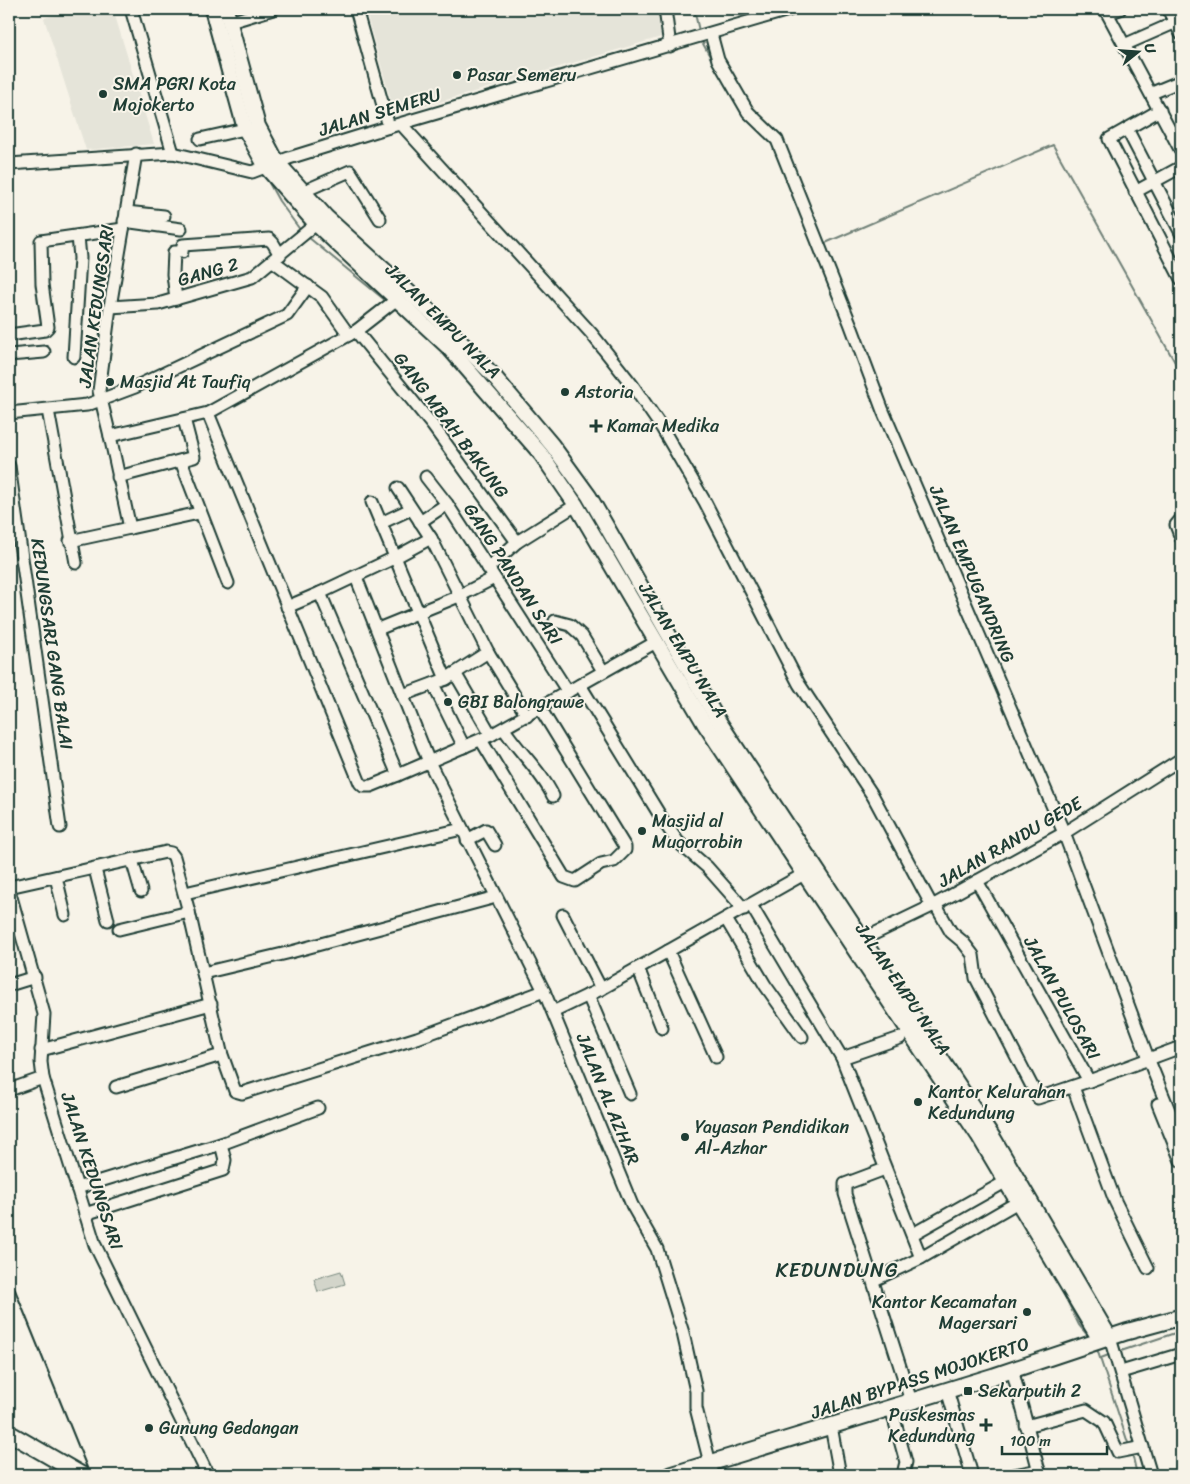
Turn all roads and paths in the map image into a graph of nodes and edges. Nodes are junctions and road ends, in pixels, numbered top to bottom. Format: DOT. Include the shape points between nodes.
graph roads {
  1 [pos="131,9"];
  2 [pos="212,9"];
  3 [pos="273,9"];
  4 [pos="356,9"];
  5 [pos="665,9"];
  6 [pos="792,9"];
  7 [pos="1120,9"];
  8 [pos="1168,9"];
  9 [pos="1174,9"];
  10 [pos="1106,11"];
  11 [pos="773,12"];
  12 [pos="228,15"];
  13 [pos="1179,22"];
  14 [pos="1181,34"];
  15 [pos="706,35"];
  16 [pos="1124,45"];
  17 [pos="670,46"];
  18 [pos="1180,83"];
  19 [pos="1152,93"];
  20 [pos="1160,110"];
  21 [pos="395,125"];
  22 [pos="245,129"];
  23 [pos="1127,129"];
  24 [pos="1177,133"];
  25 [pos="200,140"];
  26 [pos="1181,151"];
  27 [pos="173,153"];
  28 [pos="136,154"];
  29 [pos="9,164"];
  30 [pos="266,167"];
  31 [pos="1181,167"];
  32 [pos="1155,182"];
  33 [pos="302,192"];
  34 [pos="1135,192"];
  35 [pos="164,216"];
  36 [pos="380,219"];
  37 [pos="124,221"];
  38 [pos="181,229"];
  39 [pos="307,231"];
  40 [pos="1181,233"];
  41 [pos="78,236"];
  42 [pos="276,258"];
  43 [pos="1178,266"];
  44 [pos="1181,279"];
  45 [pos="308,286"];
  46 [pos="176,299"];
  47 [pos="393,303"];
  48 [pos="110,306"];
  49 [pos="431,321"];
  50 [pos="353,333"];
  51 [pos="9,335"];
  52 [pos="44,352"];
  53 [pos="9,355"];
  54 [pos="74,357"];
  55 [pos="101,399"];
  56 [pos="48,410"];
  57 [pos="9,413"];
  58 [pos="208,413"];
  59 [pos="184,418"];
  60 [pos="110,436"];
  61 [pos="181,461"];
  62 [pos="9,466"];
  63 [pos="118,477"];
  64 [pos="426,477"];
  65 [pos="398,488"];
  66 [pos="372,502"];
  67 [pos="447,504"];
  68 [pos="573,508"];
  69 [pos="411,509"];
  70 [pos="199,513"];
  71 [pos="1181,519"];
  72 [pos="420,522"];
  73 [pos="381,523"];
  74 [pos="130,528"];
  75 [pos="431,538"];
  76 [pos="1181,538"];
  77 [pos="70,541"];
  78 [pos="517,542"];
  79 [pos="396,557"];
  80 [pos="76,563"];
  81 [pos="491,573"];
  82 [pos="356,577"];
  83 [pos="228,583"];
  84 [pos="320,593"];
  85 [pos="459,596"];
  86 [pos="287,607"];
  87 [pos="420,613"];
  88 [pos="555,621"];
  89 [pos="378,629"];
  90 [pos="653,644"];
  91 [pos="488,652"];
  92 [pos="603,671"];
  93 [pos="450,676"];
  94 [pos="433,684"];
  95 [pos="580,685"];
  96 [pos="568,692"];
  97 [pos="403,695"];
  98 [pos="540,708"];
  99 [pos="527,716"];
  100 [pos="504,729"];
  101 [pos="486,738"];
  102 [pos="464,747"];
  103 [pos="1181,759"];
  104 [pos="429,762"];
  105 [pos="398,775"];
  106 [pos="554,796"];
  107 [pos="60,827"];
  108 [pos="462,829"];
  109 [pos="1060,835"];
  110 [pos="467,840"];
  111 [pos="495,845"];
  112 [pos="132,860"];
  113 [pos="95,869"];
  114 [pos="801,876"];
  115 [pos="56,877"];
  116 [pos="977,881"];
  117 [pos="9,889"];
  118 [pos="142,891"];
  119 [pos="185,893"];
  120 [pos="496,897"];
  121 [pos="934,906"];
  122 [pos="748,907"];
  123 [pos="189,912"];
  124 [pos="65,915"];
  125 [pos="563,915"];
  126 [pos="726,919"];
  127 [pos="108,920"];
  128 [pos="119,929"];
  129 [pos="857,942"];
  130 [pos="668,951"];
  131 [pos="638,968"];
  132 [pos="203,974"];
  133 [pos="34,977"];
  134 [pos="9,985"];
  135 [pos="601,988"];
  136 [pos="544,991"];
  137 [pos="588,995"];
  138 [pos="211,1004"];
  139 [pos="553,1012"];
  140 [pos="662,1028"];
  141 [pos="802,1037"];
  142 [pos="900,1038"];
  143 [pos="1181,1047"];
  144 [pos="41,1050"];
  145 [pos="221,1052"];
  146 [pos="716,1058"];
  147 [pos="842,1058"];
  148 [pos="1144,1059"];
  149 [pos="43,1078"];
  150 [pos="1088,1081"];
  151 [pos="116,1087"];
  152 [pos="1073,1087"];
  153 [pos="9,1090"];
  154 [pos="630,1094"];
  155 [pos="318,1108"];
  156 [pos="1168,1120"];
  157 [pos="1181,1140"];
  158 [pos="221,1144"];
  159 [pos="992,1148"];
  160 [pos="1181,1161"];
  161 [pos="885,1169"];
  162 [pos="1001,1184"];
  163 [pos="77,1188"];
  164 [pos="1014,1204"];
  165 [pos="85,1214"];
  166 [pos="913,1234"];
  167 [pos="921,1258"];
  168 [pos="1148,1268"];
  169 [pos="874,1280"];
  170 [pos="1181,1316"];
  171 [pos="1100,1340"];
  172 [pos="1181,1354"];
  173 [pos="1012,1369"];
  174 [pos="1121,1372"];
  175 [pos="947,1390"];
  176 [pos="911,1401"];
  177 [pos="891,1408"];
  178 [pos="831,1426"];
  179 [pos="1026,1426"];
  180 [pos="9,1433"];
  181 [pos="1134,1450"];
  182 [pos="712,1469"];
  183 [pos="904,1472"];
  184 [pos="1039,1473"];
  185 [pos="82,1475"];
  186 [pos="208,1475"];
  187 [pos="671,1475"];
  188 [pos="840,1475"];
  189 [pos="972,1475"];
  190 [pos="1014,1475"];
  191 [pos="1151,1475"];
  1 -- 27 [label="street"];
  2 -- 22 [label="main road, JALAN EMPU NALA"];
  3 -- 12 [label="street"];
  4 -- 21 [label="street"];
  5 -- 17 [label="street"];
  6 -- 11 [label="street, JALAN SEMERU"];
  7 -- 10 [label="street"];
  8 -- 13 [label="street"];
  9 -- 13 [label="street"];
  10 -- 16 [label="street"];
  11 -- 15 [label="street, JALAN SEMERU"];
  12 -- 30 [label="main road, JALAN EMPU NALA"];
  13 -- 14 [label="street"];
  13 -- 16 [label="street"];
  15 -- 17 [label="street, JALAN SEMERU"];
  15 -- 109 [label="street, JALAN EMPUGANDRING" via="748,112 777,140 883,411"];
  16 -- 19 [label="street"];
  17 -- 21 [label="street, JALAN SEMERU"];
  18 -- 19 [label="street"];
  19 -- 20 [label="street"];
  20 -- 23 [label="street"];
  20 -- 24 [label="street"];
  21 -- 30 [label="street, JALAN SEMERU"];
  21 -- 121 [label="street" via="591,333 654,415 705,502 799,684 873,796"];
  22 -- 25 [label="street"];
  22 -- 30 [label="main road, JALAN EMPU NALA"];
  23 -- 32 [label="street"];
  23 -- 34 [label="street" via="1109,139"];
  24 -- 26 [label="street"];
  27 -- 28 [label="street"];
  27 -- 30 [label="street" via="252,172"];
  28 -- 29 [label="street"];
  28 -- 37 [label="street, JALAN KEDUNGSARI"];
  30 -- 33 [label="main road, JALAN EMPU NALA"];
  30 -- 39 [label="main road, JALAN EMPU NALA"];
  31 -- 32 [label="street"];
  32 -- 34 [label="street"];
  32 -- 40 [label="street"];
  33 -- 36 [label="street" via="350,171"];
  33 -- 49 [label="main road, JALAN EMPU NALA"];
  34 -- 43 [label="street"];
  35 -- 37 [label="street"];
  37 -- 38 [label="street"];
  37 -- 41 [label="street"];
  37 -- 48 [label="street, JALAN KEDUNGSARI"];
  39 -- 42 [label="street, GANG 2"];
  39 -- 47 [label="main road, JALAN EMPU NALA"];
  41 -- 51 [label="street" via="41,241 48,328"];
  41 -- 54 [label="street" via="80,258"];
  42 -- 45 [label="street, GANG MBAH BAKUNG"];
  42 -- 46 [label="street, GANG 2" via="252,277"];
  42 -- 46 [label="street, GANG MBAH BAKUNG" via="269,239 183,245 182,252 174,252"];
  43 -- 44 [label="street"];
  45 -- 50 [label="street, GANG MBAH BAKUNG" via="326,300"];
  45 -- 55 [label="street" via="287,315 135,387"];
  46 -- 48 [label="street, GANG 2" via="148,305"];
  47 -- 49 [label="main road, JALAN EMPU NALA"];
  47 -- 50 [label="street"];
  48 -- 55 [label="street, JALAN KEDUNGSARI" via="99,391"];
  49 -- 68 [label="main road, JALAN EMPU NALA" via="541,454"];
  49 -- 129 [label="main road, JALAN EMPU NALA" via="493,375 552,445 588,496 724,731"];
  50 -- 58 [label="street"];
  50 -- 78 [label="street, GANG MBAH BAKUNG" via="433,426"];
  52 -- 53 [label="street"];
  55 -- 56 [label="street, JALAN KEDUNGSARI" via="90,404"];
  55 -- 60 [label="street"];
  56 -- 57 [label="street, JALAN KEDUNGSARI"];
  56 -- 77 [label="street"];
  58 -- 59 [label="street"];
  58 -- 86 [label="street"];
  59 -- 60 [label="street"];
  59 -- 61 [label="street" via="194,457"];
  60 -- 63 [label="street"];
  61 -- 63 [label="street"];
  61 -- 70 [label="street"];
  62 -- 107 [label="street, KEDUNGSARI GANG BALAI"];
  63 -- 74 [label="street"];
  64 -- 67 [label="street, GANG PANDAN SARI"];
  65 -- 69 [label="street"];
  66 -- 73 [label="street"];
  67 -- 72 [label="street"];
  67 -- 81 [label="street, GANG PANDAN SARI"];
  68 -- 78 [label="street"];
  68 -- 90 [label="main road, JALAN EMPU NALA"];
  69 -- 72 [label="street"];
  69 -- 73 [label="street"];
  70 -- 74 [label="street"];
  70 -- 83 [label="street"];
  71 -- 76 [label="street" via="1176,525"];
  72 -- 75 [label="street"];
  73 -- 79 [label="street"];
  74 -- 77 [label="street"];
  75 -- 79 [label="street"];
  75 -- 85 [label="street"];
  77 -- 80 [label="street"];
  78 -- 81 [label="street"];
  79 -- 82 [label="street"];
  79 -- 87 [label="street"];
  81 -- 85 [label="street"];
  81 -- 96 [label="street, GANG PANDAN SARI"];
  82 -- 84 [label="street"];
  82 -- 89 [label="street, JALAN AL AZHAR"];
  84 -- 86 [label="street"];
  84 -- 105 [label="street"];
  85 -- 87 [label="street"];
  85 -- 91 [label="street"];
  86 -- 105 [label="street" via="360,782 363,786 370,786"];
  87 -- 89 [label="street"];
  87 -- 93 [label="street"];
  88 -- 92 [label="street" via="570,625 582,636"];
  89 -- 97 [label="street, JALAN AL AZHAR"];
  90 -- 92 [label="street"];
  90 -- 114 [label="main road, JALAN EMPU NALA"];
  91 -- 93 [label="street"];
  91 -- 99 [label="street"];
  92 -- 95 [label="street"];
  93 -- 94 [label="street"];
  93 -- 101 [label="street"];
  94 -- 97 [label="street"];
  94 -- 102 [label="street"];
  95 -- 96 [label="street"];
  95 -- 122 [label="street" via="674,835"];
  96 -- 98 [label="street"];
  97 -- 104 [label="street, JALAN AL AZHAR"];
  98 -- 99 [label="street"];
  98 -- 101 [label="street" via="626,848 614,861 601,864 575,881 567,880 560,873"];
  99 -- 100 [label="street"];
  100 -- 101 [label="street"];
  100 -- 106 [label="street" via="516,748 546,781"];
  101 -- 102 [label="street"];
  102 -- 104 [label="street"];
  103 -- 109 [label="street, JALAN RANDU GEDE"];
  104 -- 105 [label="street"];
  104 -- 108 [label="street, JALAN AL AZHAR"];
  108 -- 110 [label="street, JALAN AL AZHAR"];
  108 -- 119 [label="street"];
  109 -- 116 [label="street, JALAN RANDU GEDE"];
  109 -- 148 [label="street, JALAN EMPUGANDRING"];
  110 -- 111 [label="street" via="486,830"];
  110 -- 120 [label="street, JALAN AL AZHAR"];
  112 -- 113 [label="street"];
  112 -- 118 [label="street"];
  112 -- 119 [label="street" via="171,853"];
  113 -- 115 [label="street"];
  113 -- 127 [label="street"];
  114 -- 122 [label="street"];
  114 -- 129 [label="main road, JALAN EMPU NALA"];
  115 -- 117 [label="street"];
  115 -- 124 [label="street"];
  116 -- 121 [label="street, JALAN RANDU GEDE"];
  116 -- 150 [label="street, JALAN PULOSARI"];
  117 -- 133 [label="street, JALAN KEDUNGSARI"];
  119 -- 123 [label="street"];
  120 -- 132 [label="street"];
  120 -- 136 [label="street, JALAN AL AZHAR"];
  121 -- 129 [label="street, JALAN RANDU GEDE"];
  121 -- 152 [label="street" via="951,932 974,957 976,978 1037,1096 1040,1098"];
  122 -- 126 [label="street"];
  122 -- 147 [label="street"];
  123 -- 128 [label="street"];
  123 -- 132 [label="street"];
  125 -- 135 [label="street"];
  126 -- 130 [label="street"];
  126 -- 141 [label="street" via="765,985"];
  129 -- 159 [label="main road, JALAN EMPU NALA"];
  130 -- 131 [label="street"];
  130 -- 146 [label="street"];
  131 -- 135 [label="street"];
  131 -- 140 [label="street"];
  132 -- 138 [label="street"];
  133 -- 134 [label="street"];
  133 -- 144 [label="street, JALAN KEDUNGSARI" via="44,1014"];
  135 -- 137 [label="street"];
  136 -- 139 [label="street, JALAN AL AZHAR"];
  136 -- 145 [label="street" via="417,1038 242,1093 231,1085"];
  137 -- 139 [label="street"];
  137 -- 154 [label="street"];
  138 -- 144 [label="street"];
  138 -- 145 [label="street"];
  139 -- 182 [label="street, JALAN AL AZHAR" via="632,1205 657,1249 683,1333 696,1391 696,1408"];
  142 -- 147 [label="street"];
  143 -- 148 [label="street, JALAN PULOSARI"];
  144 -- 149 [label="street, JALAN KEDUNGSARI"];
  145 -- 151 [label="street" via="218,1056"];
  147 -- 161 [label="street"];
  148 -- 150 [label="street, JALAN PULOSARI"];
  148 -- 156 [label="street, JALAN EMPUGANDRING"];
  149 -- 153 [label="street"];
  149 -- 163 [label="street, JALAN KEDUNGSARI"];
  150 -- 152 [label="street"];
  152 -- 168 [label="street" via="1115,1201"];
  155 -- 158 [label="street"];
  156 -- 157 [label="street"];
  156 -- 160 [label="street"];
  158 -- 163 [label="street"];
  158 -- 165 [label="street" via="225,1160 222,1170"];
  159 -- 162 [label="main road, JALAN EMPU NALA"];
  159 -- 171 [label="main road, JALAN EMPU NALA"];
  161 -- 166 [label="street"];
  161 -- 169 [label="street" via="845,1184 845,1194"];
  162 -- 164 [label="main road, JALAN EMPU NALA"];
  162 -- 166 [label="street"];
  163 -- 165 [label="street, JALAN KEDUNGSARI"];
  164 -- 167 [label="street"];
  164 -- 171 [label="main road, JALAN EMPU NALA"];
  165 -- 186 [label="street, JALAN KEDUNGSARI" via="98,1252"];
  166 -- 167 [label="street"];
  167 -- 169 [label="street"];
  169 -- 176 [label="street"];
  170 -- 171 [label="highway, JALAN BYPASS MOJOKERTO"];
  171 -- 173 [label="highway, JALAN BYPASS MOJOKERTO"];
  171 -- 174 [label="street"];
  172 -- 174 [label="street"];
  173 -- 175 [label="highway, JALAN BYPASS MOJOKERTO"];
  173 -- 179 [label="street"];
  174 -- 181 [label="street"];
  175 -- 176 [label="highway, JALAN BYPASS MOJOKERTO"];
  175 -- 189 [label="street"];
  176 -- 177 [label="highway, JALAN BYPASS MOJOKERTO"];
  177 -- 178 [label="highway, JALAN BYPASS MOJOKERTO"];
  177 -- 183 [label="street" via="906,1462"];
  178 -- 182 [label="highway, JALAN BYPASS MOJOKERTO"];
  178 -- 188 [label="street"];
  179 -- 181 [label="street" via="1082,1410 1090,1411 1106,1425 1118,1452"];
  179 -- 184 [label="street"];
  180 -- 185 [label="highway"];
  181 -- 191 [label="street"];
  182 -- 187 [label="highway, JALAN BYPASS MOJOKERTO"];
  184 -- 190 [label="street"];
}
